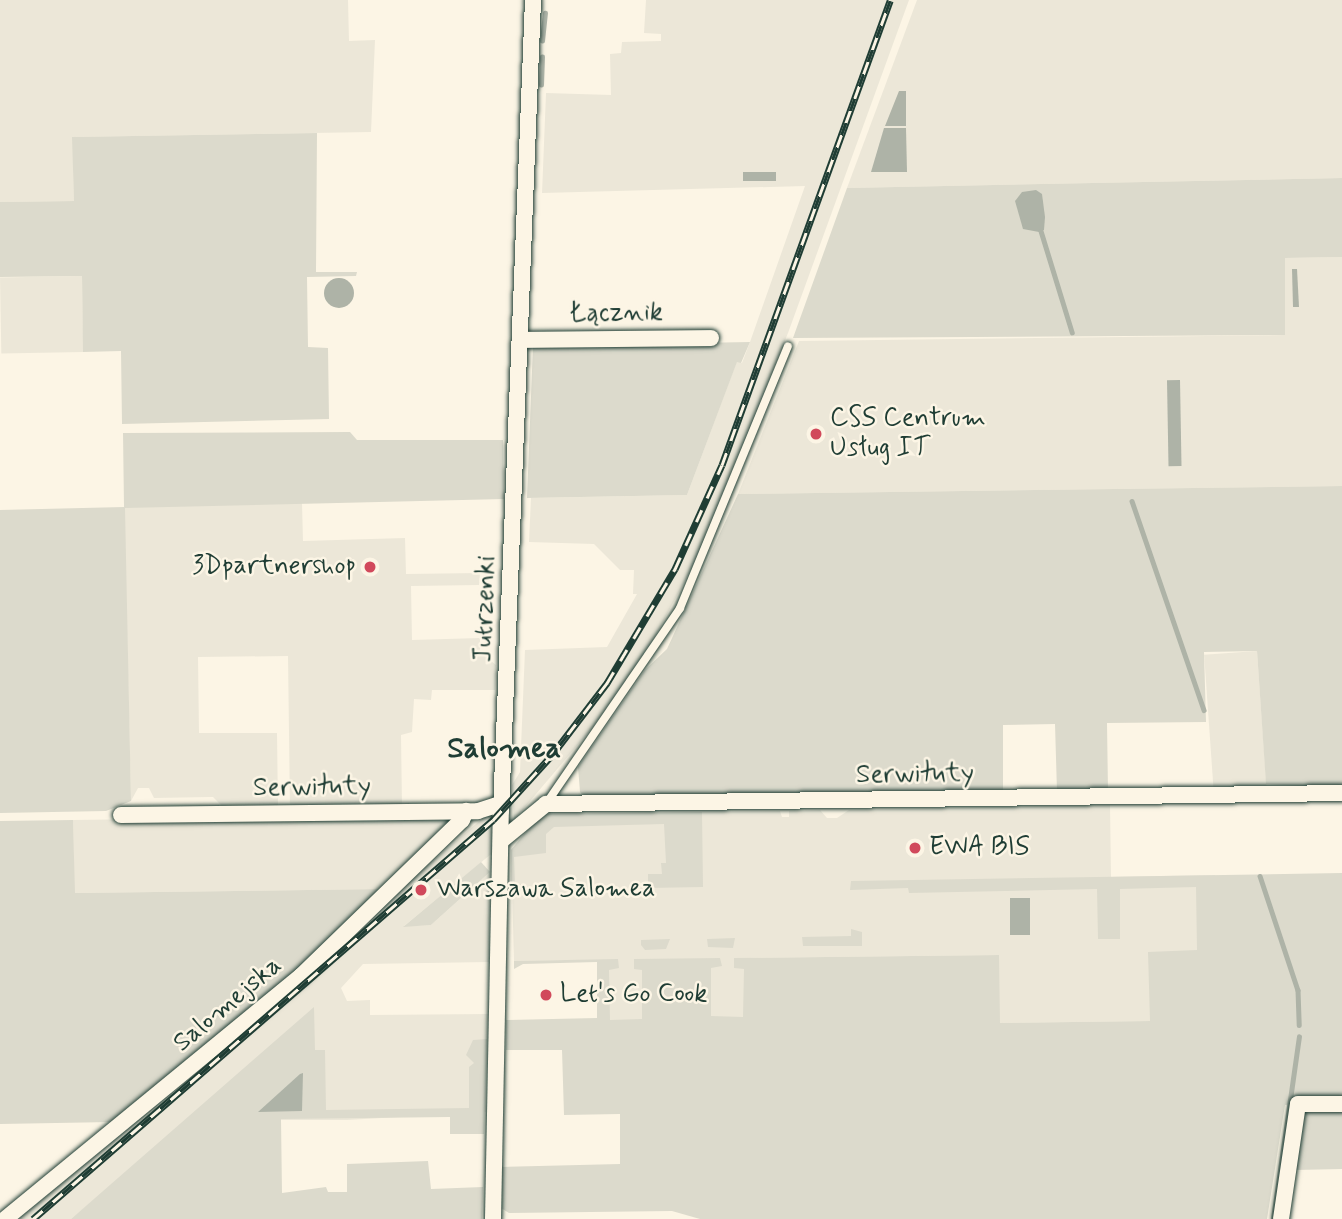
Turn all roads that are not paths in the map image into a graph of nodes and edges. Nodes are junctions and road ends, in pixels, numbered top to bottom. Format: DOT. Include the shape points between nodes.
graph roads {
  1 [pos="533,0"];
  2 [pos="712,338"];
  3 [pos="521,340"];
  4 [pos="788,346"];
  5 [pos="1342,793"];
  6 [pos="502,803"];
  7 [pos="545,804"];
  8 [pos="466,811"];
  9 [pos="121,815"];
  10 [pos="502,840"];
  11 [pos="1342,1104"];
  12 [pos="5,1219"];
  13 [pos="493,1219"];
  14 [pos="1281,1219"];
  1 -- 3 [label="street, Jutrzenki"];
  2 -- 3 [label="street, Łącznik"];
  3 -- 6 [label="street, Jutrzenki"];
  4 -- 7 [label="lane" via="680,608"];
  5 -- 7 [label="street, Serwituty"];
  6 -- 8 [label="street, Serwituty"];
  6 -- 10 [label="street, Jutrzenki"];
  7 -- 10 [label="street"];
  8 -- 9 [label="street, Serwituty"];
  8 -- 12 [label="street, Salomejska" via="463,820 300,976"];
  10 -- 13 [label="street, Jutrzenki"];
  11 -- 14 [label="street" via="1298,1104"];
}
